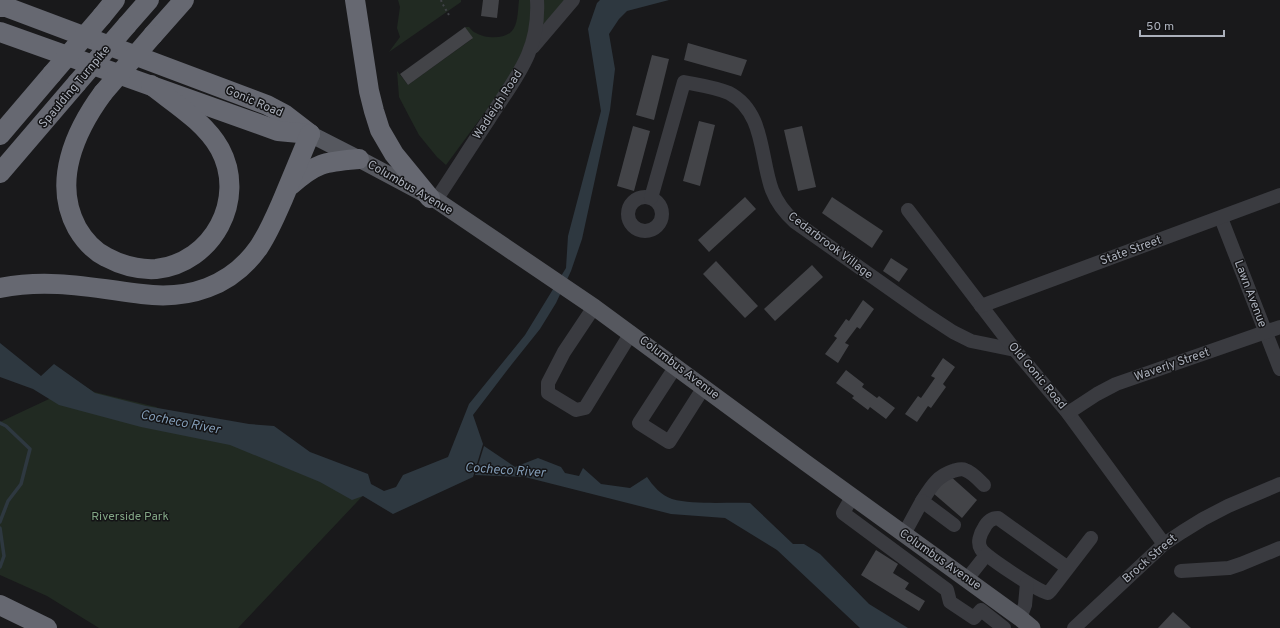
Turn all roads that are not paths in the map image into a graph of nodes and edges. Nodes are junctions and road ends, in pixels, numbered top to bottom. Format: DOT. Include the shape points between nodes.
graph roads {
  1 [pos="115,0"];
  2 [pos="149,0"];
  3 [pos="184,0"];
  4 [pos="355,0"];
  5 [pos="537,0"];
  6 [pos="573,0"];
  7 [pos="0,7"];
  8 [pos="0,32"];
  9 [pos="530,50"];
  10 [pos="152,85"];
  11 [pos="310,134"];
  12 [pos="0,135"];
  13 [pos="359,159"];
  14 [pos="0,173"];
  15 [pos="288,188"];
  16 [pos="1280,195"];
  17 [pos="651,198"];
  18 [pos="433,199"];
  19 [pos="908,210"];
  20 [pos="1221,218"];
  21 [pos="0,288"];
  22 [pos="594,306"];
  23 [pos="981,306"];
  24 [pos="1280,327"];
  25 [pos="631,333"];
  26 [pos="1266,333"];
  27 [pos="1015,350"];
  28 [pos="676,366"];
  29 [pos="1280,370"];
  30 [pos="704,387"];
  31 [pos="1068,413"];
  32 [pos="1280,484"];
  33 [pos="984,485"];
  34 [pos="852,497"];
  35 [pos="922,501"];
  36 [pos="954,525"];
  37 [pos="904,534"];
  38 [pos="1091,538"];
  39 [pos="1164,544"];
  40 [pos="1280,548"];
  41 [pos="986,555"];
  42 [pos="1068,568"];
  43 [pos="1181,570"];
  44 [pos="966,579"];
  45 [pos="1028,583"];
  46 [pos="0,605"];
  47 [pos="1026,623"];
  48 [pos="47,628"];
  49 [pos="1004,628"];
  50 [pos="1074,628"];
  1 -- 12 [label="highway, bridge"];
  2 -- 14 [label="highway, Spaulding Turnpike, bridge"];
  3 -- 10 [label="highway, bridge" via="92,109 74,144 66,188 71,217 87,242 99,254 128,266 155,269 184,260 206,244 223,218 230,180 222,153 208,132"];
  4 -- 18 [label="highway" via="369,91 380,130 394,154"];
  5 -- 9 [label="street, Wadleigh Road" via="537,26"];
  6 -- 9 [label="street"];
  7 -- 11 [label="highway, Gonic Road" via="6,7 267,105 284,114"];
  8 -- 10 [label="highway, Gonic Road"];
  9 -- 18 [label="street, Wadleigh Road" via="513,84"];
  10 -- 11 [label="highway, Gonic Road" via="278,131"];
  11 -- 13 [label="main road, Columbus Avenue"];
  11 -- 15 [label="highway"];
  13 -- 15 [label="highway" via="320,164 306,171"];
  13 -- 18 [label="main road, Columbus Avenue"];
  15 -- 21 [label="highway" via="271,226 246,263 213,286 193,293 161,296 52,283 31,283"];
  16 -- 20 [label="street, State Street"];
  17 -- 27 [label="street, Cedarbrook Village" via="684,82 728,93 748,110 762,143 772,190 778,203 795,222 953,332 971,341"];
  18 -- 22 [label="main road, Columbus Avenue"];
  19 -- 23 [label="street, Old Gonic Road"];
  20 -- 23 [label="street, State Street"];
  20 -- 26 [label="street, Lawn Avenue"];
  22 -- 25 [label="main road, Columbus Avenue"];
  22 -- 25 [label="street" via="564,352 548,383 548,393 576,410 585,408"];
  23 -- 27 [label="street, Old Gonic Road"];
  24 -- 26 [label="street, Waverly Street"];
  25 -- 28 [label="main road, Columbus Avenue"];
  26 -- 29 [label="street, Lawn Avenue"];
  26 -- 31 [label="street, Waverly Street" via="1116,384"];
  27 -- 31 [label="street, Old Gonic Road"];
  28 -- 30 [label="main road, Columbus Avenue"];
  28 -- 30 [label="street" via="639,423 669,442"];
  30 -- 34 [label="main road, Columbus Avenue"];
  31 -- 39 [label="street, Old Gonic Road"];
  32 -- 39 [label="street, Brock Street" via="1228,506"];
  33 -- 35 [label="street" via="963,469 945,473 938,478"];
  34 -- 37 [label="main road, Columbus Avenue"];
  34 -- 49 [label="street" via="843,514 947,590 950,602 974,618 981,610"];
  35 -- 36 [label="street"];
  35 -- 37 [label="street"];
  37 -- 44 [label="main road, Columbus Avenue"];
  38 -- 42 [label="street"];
  39 -- 50 [label="street, Brock Street"];
  40 -- 43 [label="street" via="1228,568"];
  41 -- 42 [label="street" via="980,548 979,540 989,521 998,518"];
  41 -- 44 [label="street"];
  41 -- 45 [label="street"];
  42 -- 45 [label="street" via="1048,593"];
  44 -- 47 [label="main road, Columbus Avenue"];
  45 -- 47 [label="street"];
  46 -- 48 [label="highway"];
}
